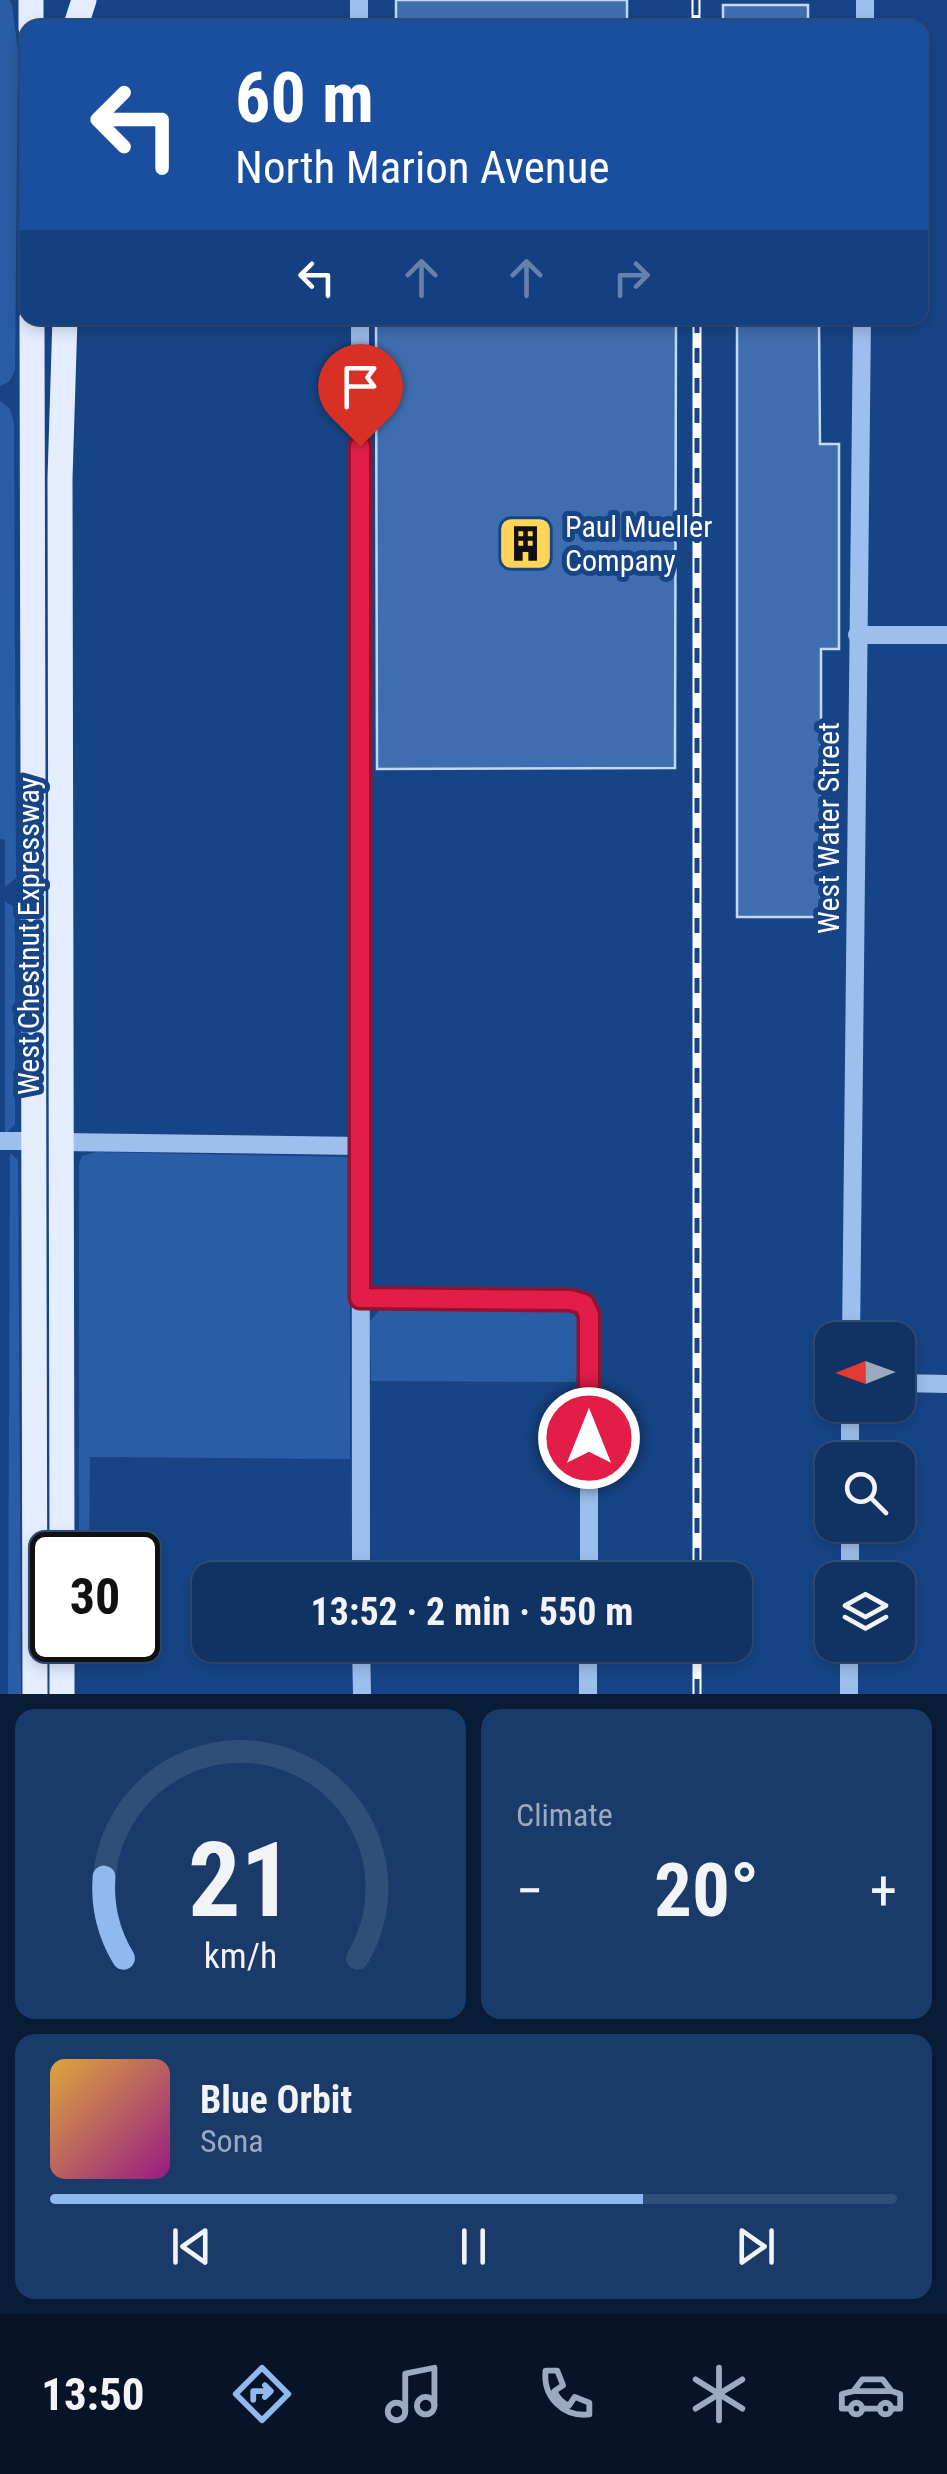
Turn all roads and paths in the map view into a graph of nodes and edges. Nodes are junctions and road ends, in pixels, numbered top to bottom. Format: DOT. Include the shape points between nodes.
graph roads {
  1 [pos="32,325"];
  2 [pos="65,325"];
  3 [pos="360,325"];
  4 [pos="862,325"];
  5 [pos="857,635"];
  6 [pos="947,635"];
  7 [pos="0,1141"];
  8 [pos="33,1141"];
  9 [pos="61,1142"];
  10 [pos="361,1146"];
  11 [pos="360,1298"];
  12 [pos="851,1322"];
  13 [pos="915,1383"];
  14 [pos="947,1384"];
  15 [pos="62,1532"];
  16 [pos="361,1562"];
  17 [pos="588,1562"];
  18 [pos="62,1662"];
  19 [pos="361,1662"];
  20 [pos="588,1662"];
  21 [pos="849,1662"];
  22 [pos="35,1694"];
  23 [pos="62,1694"];
  24 [pos="362,1694"];
  25 [pos="588,1694"];
  26 [pos="849,1694"];
  1 -- 8 [label="main road, West Chestnut Expressway"];
  2 -- 9 [label="main road, West Chestnut Expressway"];
  3 -- 10 [label="street"];
  4 -- 5 [label="street, West Water Street"];
  5 -- 6 [label="street"];
  5 -- 12 [label="street, West Water Street"];
  7 -- 8 [label="street"];
  8 -- 22 [label="main road, West Chestnut Expressway"];
  9 -- 10 [label="street"];
  9 -- 15 [label="main road, West Chestnut Expressway"];
  10 -- 11 [label="street"];
  11 -- 16 [label="street"];
  11 -- 17 [label="street" via="584,1304"];
  13 -- 14 [label="street"];
  18 -- 23 [label="main road"];
  19 -- 24 [label="street"];
  20 -- 25 [label="street"];
  21 -- 26 [label="street"];
}
